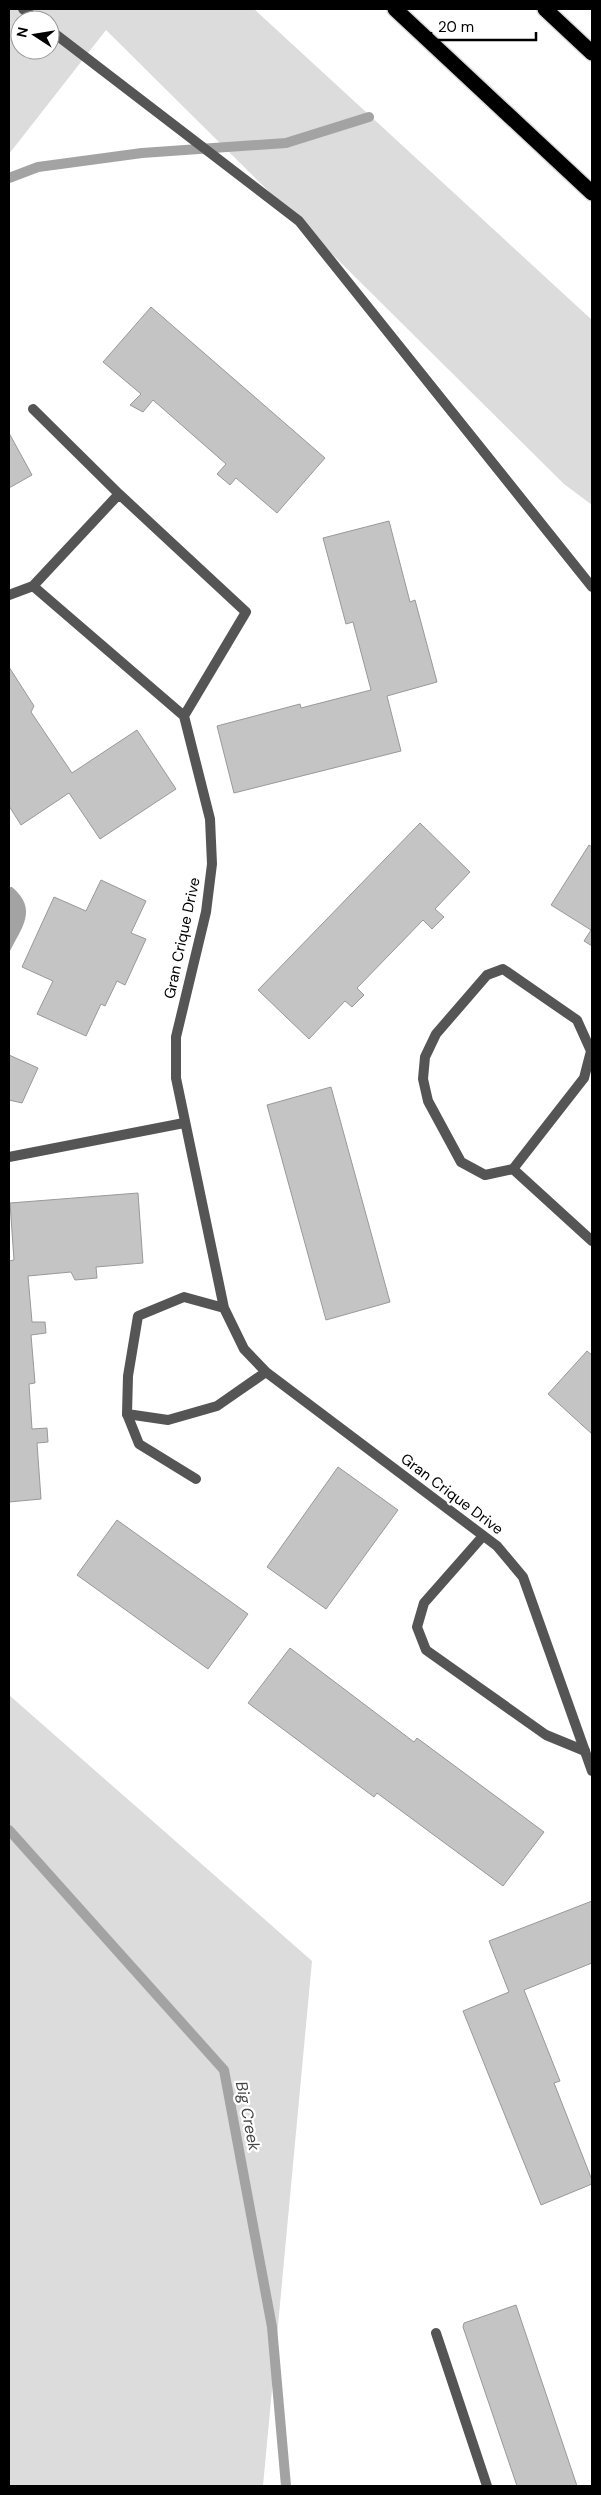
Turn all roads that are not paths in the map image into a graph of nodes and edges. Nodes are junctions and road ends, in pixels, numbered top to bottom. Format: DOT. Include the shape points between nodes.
graph roads {
  1 [pos="395,9"];
  2 [pos="545,9"];
  3 [pos="60,38"];
  4 [pos="592,53"];
  5 [pos="592,193"];
  6 [pos="33,409"];
  7 [pos="119,494"];
  8 [pos="33,586"];
  9 [pos="592,587"];
  10 [pos="9,595"];
  11 [pos="184,716"];
  12 [pos="184,1123"];
  13 [pos="9,1157"];
  14 [pos="512,1170"];
  15 [pos="592,1241"];
  16 [pos="224,1308"];
  17 [pos="266,1372"];
  18 [pos="127,1414"];
  19 [pos="196,1478"];
  20 [pos="483,1536"];
  21 [pos="585,1751"];
  22 [pos="592,1771"];
  23 [pos="436,2333"];
  24 [pos="487,2486"];
  1 -- 5 [label="highway"];
  2 -- 4 [label="highway"];
  3 -- 9 [label="street" via="299,221"];
  6 -- 7 [label="street"];
  7 -- 8 [label="street"];
  7 -- 11 [label="street" via="246,612"];
  8 -- 10 [label="street"];
  8 -- 11 [label="street"];
  11 -- 12 [label="street, Gran Crique Drive" via="210,819 212,864 206,912 176,1037 176,1078"];
  12 -- 13 [label="street"];
  12 -- 16 [label="street, Gran Crique Drive"];
  14 -- 14 [label="street" via="485,1175 461,1162 428,1101 423,1079 426,1056 436,1034 487,975 503,969 577,1020 591,1051 584,1078"];
  14 -- 15 [label="street"];
  16 -- 17 [label="street, Gran Crique Drive" via="244,1349"];
  16 -- 18 [label="street" via="184,1298 138,1316 128,1376"];
  17 -- 18 [label="street" via="217,1406 168,1420"];
  17 -- 20 [label="street, Gran Crique Drive"];
  18 -- 19 [label="street" via="140,1444"];
  20 -- 21 [label="street, Gran Crique Drive" via="497,1546 523,1577"];
  20 -- 21 [label="street" via="424,1603 416,1627 426,1650 546,1735"];
  21 -- 22 [label="street, Gran Crique Drive"];
  23 -- 24 [label="street"];
}
